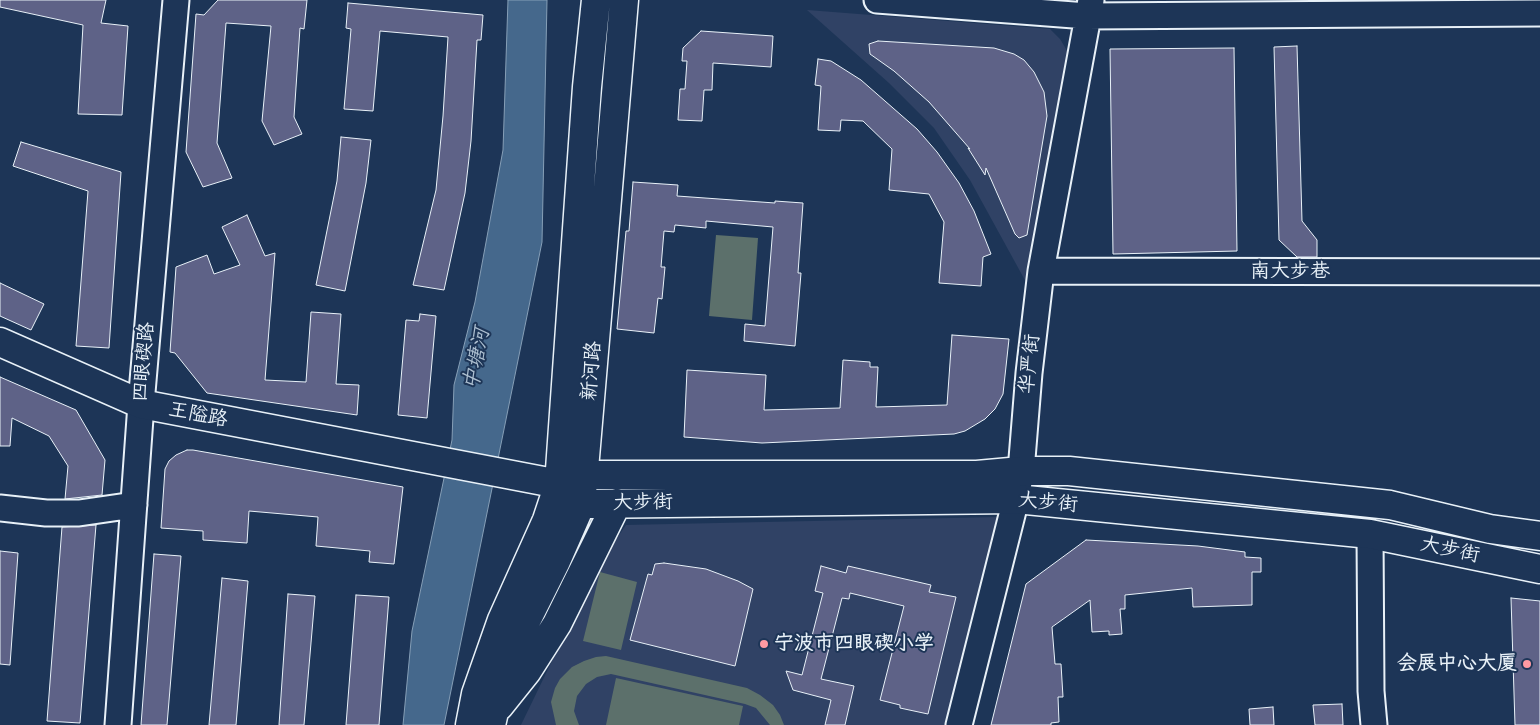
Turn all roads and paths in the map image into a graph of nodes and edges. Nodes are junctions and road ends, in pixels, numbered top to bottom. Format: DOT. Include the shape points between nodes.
graph roads {
  1 [pos="176,0"];
  2 [pos="596,0"];
  3 [pos="624,0"];
  4 [pos="877,0"];
  5 [pos="1089,8"];
  6 [pos="1540,14"];
  7 [pos="1041,272"];
  8 [pos="1540,272"];
  9 [pos="0,342"];
  10 [pos="140,404"];
  11 [pos="1021,471"];
  12 [pos="572,480"];
  13 [pos="1016,499"];
  14 [pos="617,503"];
  15 [pos="581,504"];
  16 [pos="134,505"];
  17 [pos="0,508"];
  18 [pos="1370,534"];
  19 [pos="1540,536"];
  20 [pos="1540,569"];
  21 [pos="493,717"];
  22 [pos="118,725"];
  23 [pos="470,725"];
  24 [pos="960,725"];
  25 [pos="1374,725"];
  1 -- 10 [label="street, 四眼碶路"];
  2 -- 12 [label="main road, 新河路" via="587,87"];
  3 -- 12 [label="main road, 新河路"];
  4 -- 5 [label="street"];
  5 -- 6 [label="street"];
  5 -- 7 [label="street, 华严街"];
  7 -- 8 [label="street, 南大步巷"];
  7 -- 11 [label="street, 华严街"];
  9 -- 10 [label="main road, 王隘路"];
  10 -- 12 [label="main road, 王隘路" via="406,454"];
  10 -- 16 [label="street, 四眼碶路"];
  11 -- 12 [label="main road, 大步街" via="977,475"];
  11 -- 13 [label="street, 华严街"];
  11 -- 19 [label="main road, 大步街" via="1069,472 1390,504 1490,529"];
  12 -- 15 [label="main road"];
  12 -- 23 [label="main road, 新河路" via="547,520 502,620 476,694"];
  13 -- 14 [label="main road, 大步街"];
  13 -- 18 [label="main road, 大步街"];
  13 -- 24 [label="street, 华严街"];
  14 -- 15 [label="main road, 大步街"];
  14 -- 21 [label="main road" via="557,624"];
  15 -- 21 [label="main road" via="515,643 502,677"];
  16 -- 17 [label="street" via="79,514"];
  16 -- 22 [label="street, 四眼碶路"];
  18 -- 20 [label="main road, 大步街"];
  18 -- 25 [label="street"];
}
